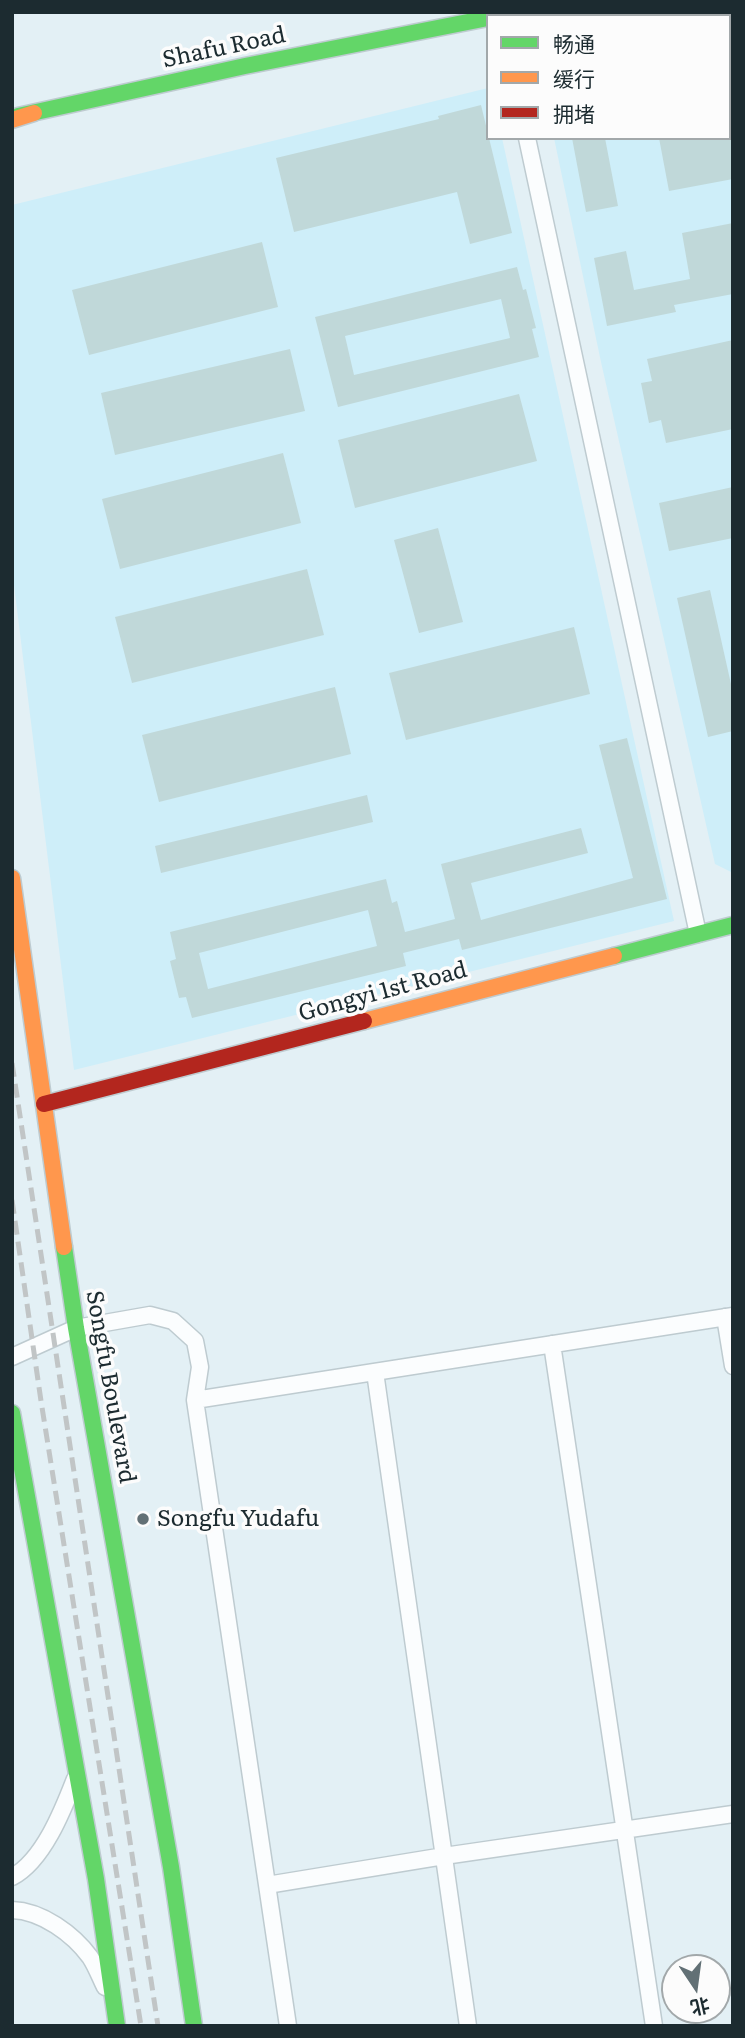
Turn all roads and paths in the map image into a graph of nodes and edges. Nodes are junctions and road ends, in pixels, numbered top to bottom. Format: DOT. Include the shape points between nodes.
graph roads {
  1 [pos="486,18"];
  2 [pos="12,117"];
  3 [pos="527,140"];
  4 [pos="12,878"];
  5 [pos="733,925"];
  6 [pos="698,934"];
  7 [pos="44,1104"];
  8 [pos="729,1317"];
  9 [pos="76,1328"];
  10 [pos="552,1344"];
  11 [pos="12,1357"];
  12 [pos="733,1366"];
  13 [pos="375,1372"];
  14 [pos="195,1399"];
  15 [pos="12,1413"];
  16 [pos="77,1774"];
  17 [pos="733,1814"];
  18 [pos="623,1830"];
  19 [pos="444,1856"];
  20 [pos="12,1877"];
  21 [pos="267,1885"];
  22 [pos="12,1910"];
  23 [pos="114,2002"];
  24 [pos="117,2026"];
  25 [pos="194,2026"];
  26 [pos="288,2026"];
  27 [pos="468,2026"];
  28 [pos="654,2026"];
  1 -- 2 [label="main road, Shafu Road"];
  3 -- 6 [label="street"];
  4 -- 7 [label="main road, Songfu Boulevard"];
  5 -- 6 [label="main road, Gongyi 1st Road"];
  6 -- 7 [label="main road, Gongyi 1st Road"];
  7 -- 9 [label="main road, Songfu Boulevard"];
  8 -- 10 [label="street"];
  8 -- 12 [label="street"];
  9 -- 11 [label="street"];
  9 -- 14 [label="street" via="150,1315 173,1321 195,1341 200,1367"];
  9 -- 25 [label="main road, Songfu Boulevard" via="169,1856"];
  10 -- 13 [label="street"];
  10 -- 18 [label="street"];
  13 -- 14 [label="street"];
  13 -- 19 [label="street"];
  14 -- 21 [label="street"];
  15 -- 16 [label="main road"];
  16 -- 20 [label="street" via="46,1844"];
  16 -- 23 [label="main road"];
  17 -- 18 [label="street"];
  18 -- 19 [label="street"];
  18 -- 28 [label="street"];
  19 -- 21 [label="street"];
  19 -- 27 [label="street"];
  21 -- 26 [label="street"];
  22 -- 23 [label="street" via="23,1910 56,1925 76,1942"];
  23 -- 24 [label="main road"];
}
